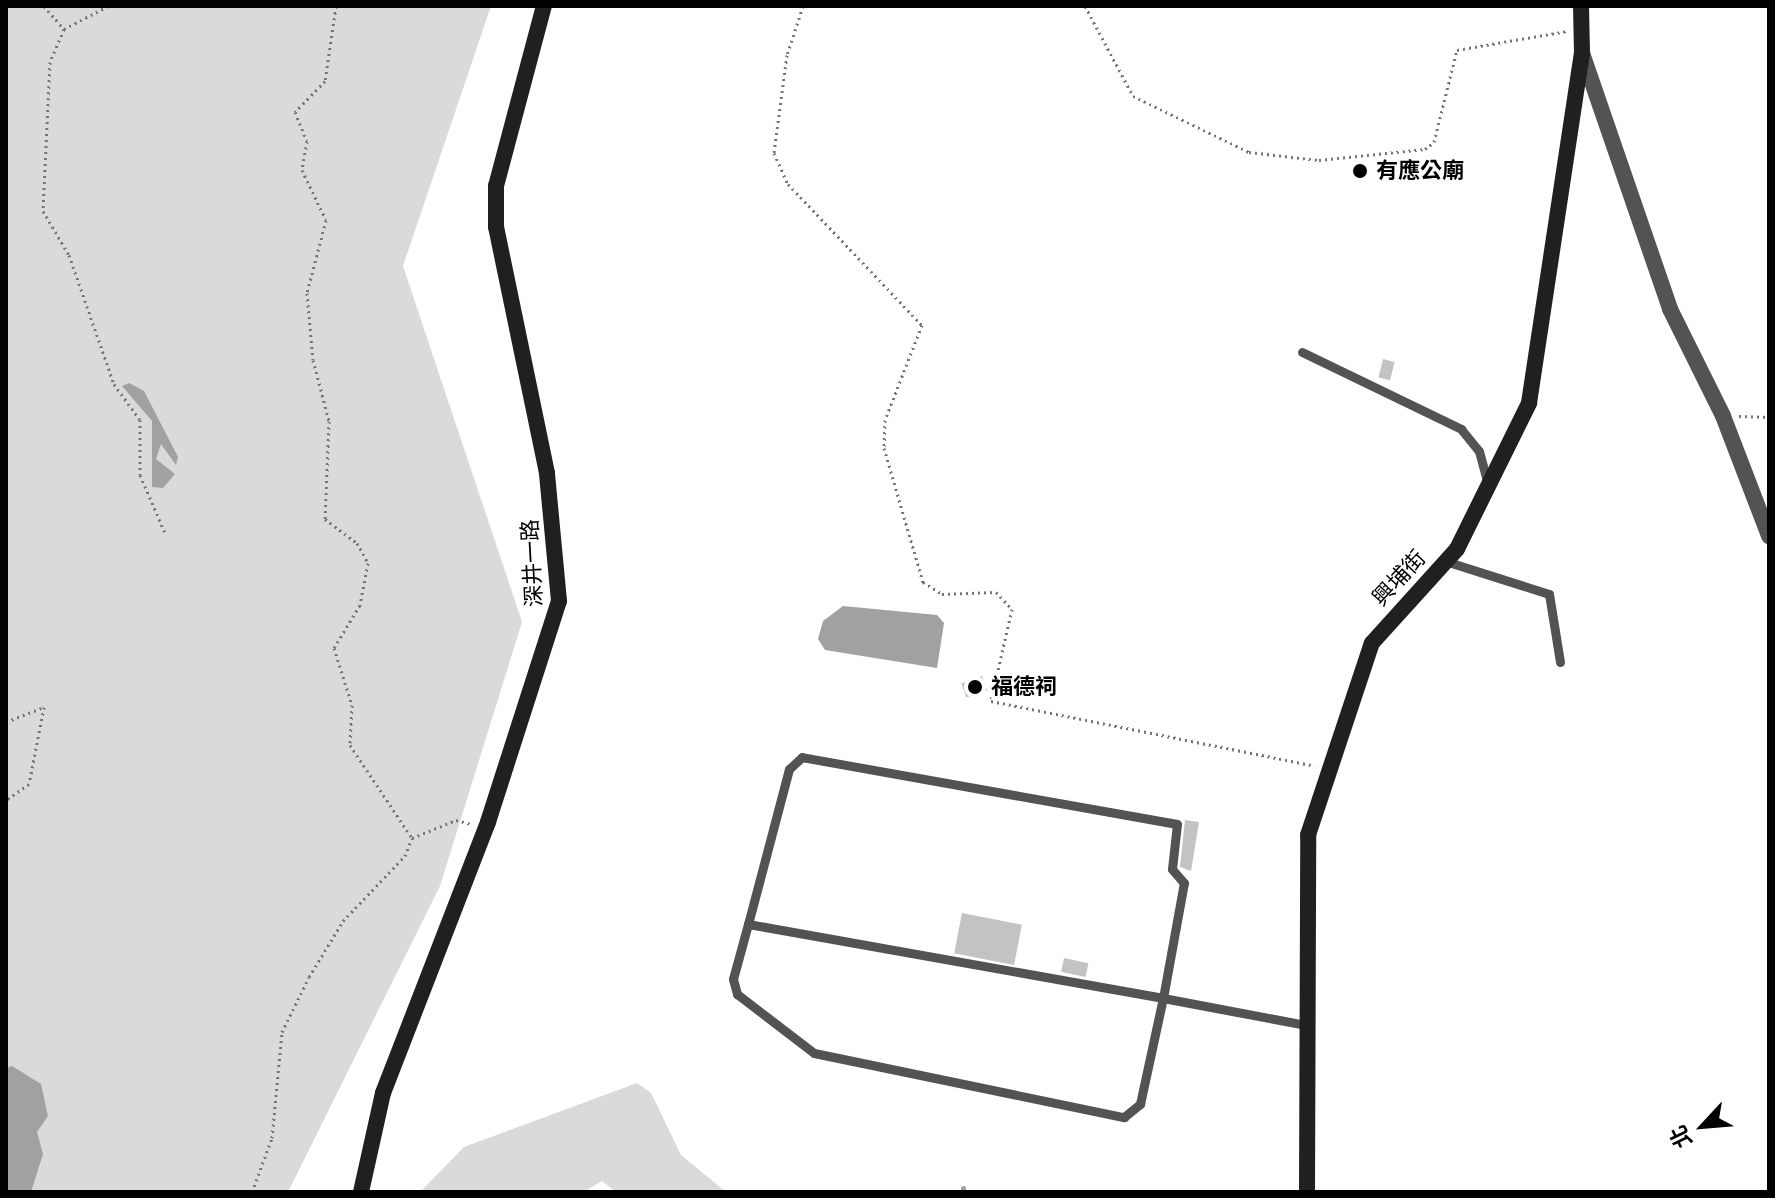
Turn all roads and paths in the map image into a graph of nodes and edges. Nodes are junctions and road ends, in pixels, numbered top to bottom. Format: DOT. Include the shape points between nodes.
graph roads {
  1 [pos="44,6"];
  2 [pos="108,6"];
  3 [pos="336,6"];
  4 [pos="544,6"];
  5 [pos="803,6"];
  6 [pos="1085,6"];
  7 [pos="1581,6"];
  8 [pos="64,29"];
  9 [pos="1583,29"];
  10 [pos="1582,53"];
  11 [pos="1302,352"];
  12 [pos="1723,416"];
  13 [pos="1769,417"];
  14 [pos="1490,492"];
  15 [pos="166,535"];
  16 [pos="1769,536"];
  17 [pos="1445,561"];
  18 [pos="1560,662"];
  19 [pos="6,722"];
  20 [pos="1331,768"];
  21 [pos="6,800"];
  22 [pos="485,828"];
  23 [pos="412,838"];
  24 [pos="748,924"];
  25 [pos="1163,998"];
  26 [pos="1306,1025"];
  27 [pos="252,1192"];
  28 [pos="361,1192"];
  29 [pos="1307,1192"];
  1 -- 8 [label="path"];
  2 -- 8 [label="path"];
  3 -- 23 [label="path" via="325,81 295,112 307,141 302,170 326,220 307,293 313,360 329,421 325,519 357,543 368,563 360,605 334,648 352,705 350,745"];
  4 -- 22 [label="street, 深井一路" via="496,186 496,227 547,473 559,601"];
  5 -- 20 [label="path" via="787,55 774,153 788,184 922,325 885,420 884,448 923,582 942,594 996,592 1012,609 991,701"];
  6 -- 9 [label="path" via="1109,64 1133,96 1249,152 1319,160 1425,149 1434,142 1463,46"];
  7 -- 9 [label="street, 興埔街"];
  8 -- 15 [label="path" via="50,62 43,211 69,255 114,384 140,420 140,475"];
  9 -- 10 [label="street, 興埔街"];
  10 -- 12 [label="street" via="1670,309"];
  10 -- 14 [label="street, 興埔街" via="1529,403"];
  11 -- 14 [label="lane" via="1461,429 1479,451"];
  12 -- 13 [label="path"];
  12 -- 16 [label="street"];
  14 -- 17 [label="street, 興埔街"];
  17 -- 18 [label="lane" via="1549,594"];
  17 -- 20 [label="street, 興埔街" via="1372,643"];
  19 -- 21 [label="path" via="44,707 29,784"];
  20 -- 26 [label="street, 興埔街" via="1308,835"];
  22 -- 23 [label="path" via="456,820"];
  22 -- 28 [label="street, 深井一路" via="383,1093"];
  23 -- 27 [label="path" via="405,856 343,921 282,1032 272,1138"];
  24 -- 25 [label="lane"];
  24 -- 25 [label="lane" via="733,979 737,994 814,1053 1124,1117 1140,1104"];
  24 -- 25 [label="lane" via="789,769 802,757 1130,815 1177,824 1172,869 1184,883"];
  25 -- 26 [label="lane"];
  26 -- 29 [label="street, 興埔街"];
}
